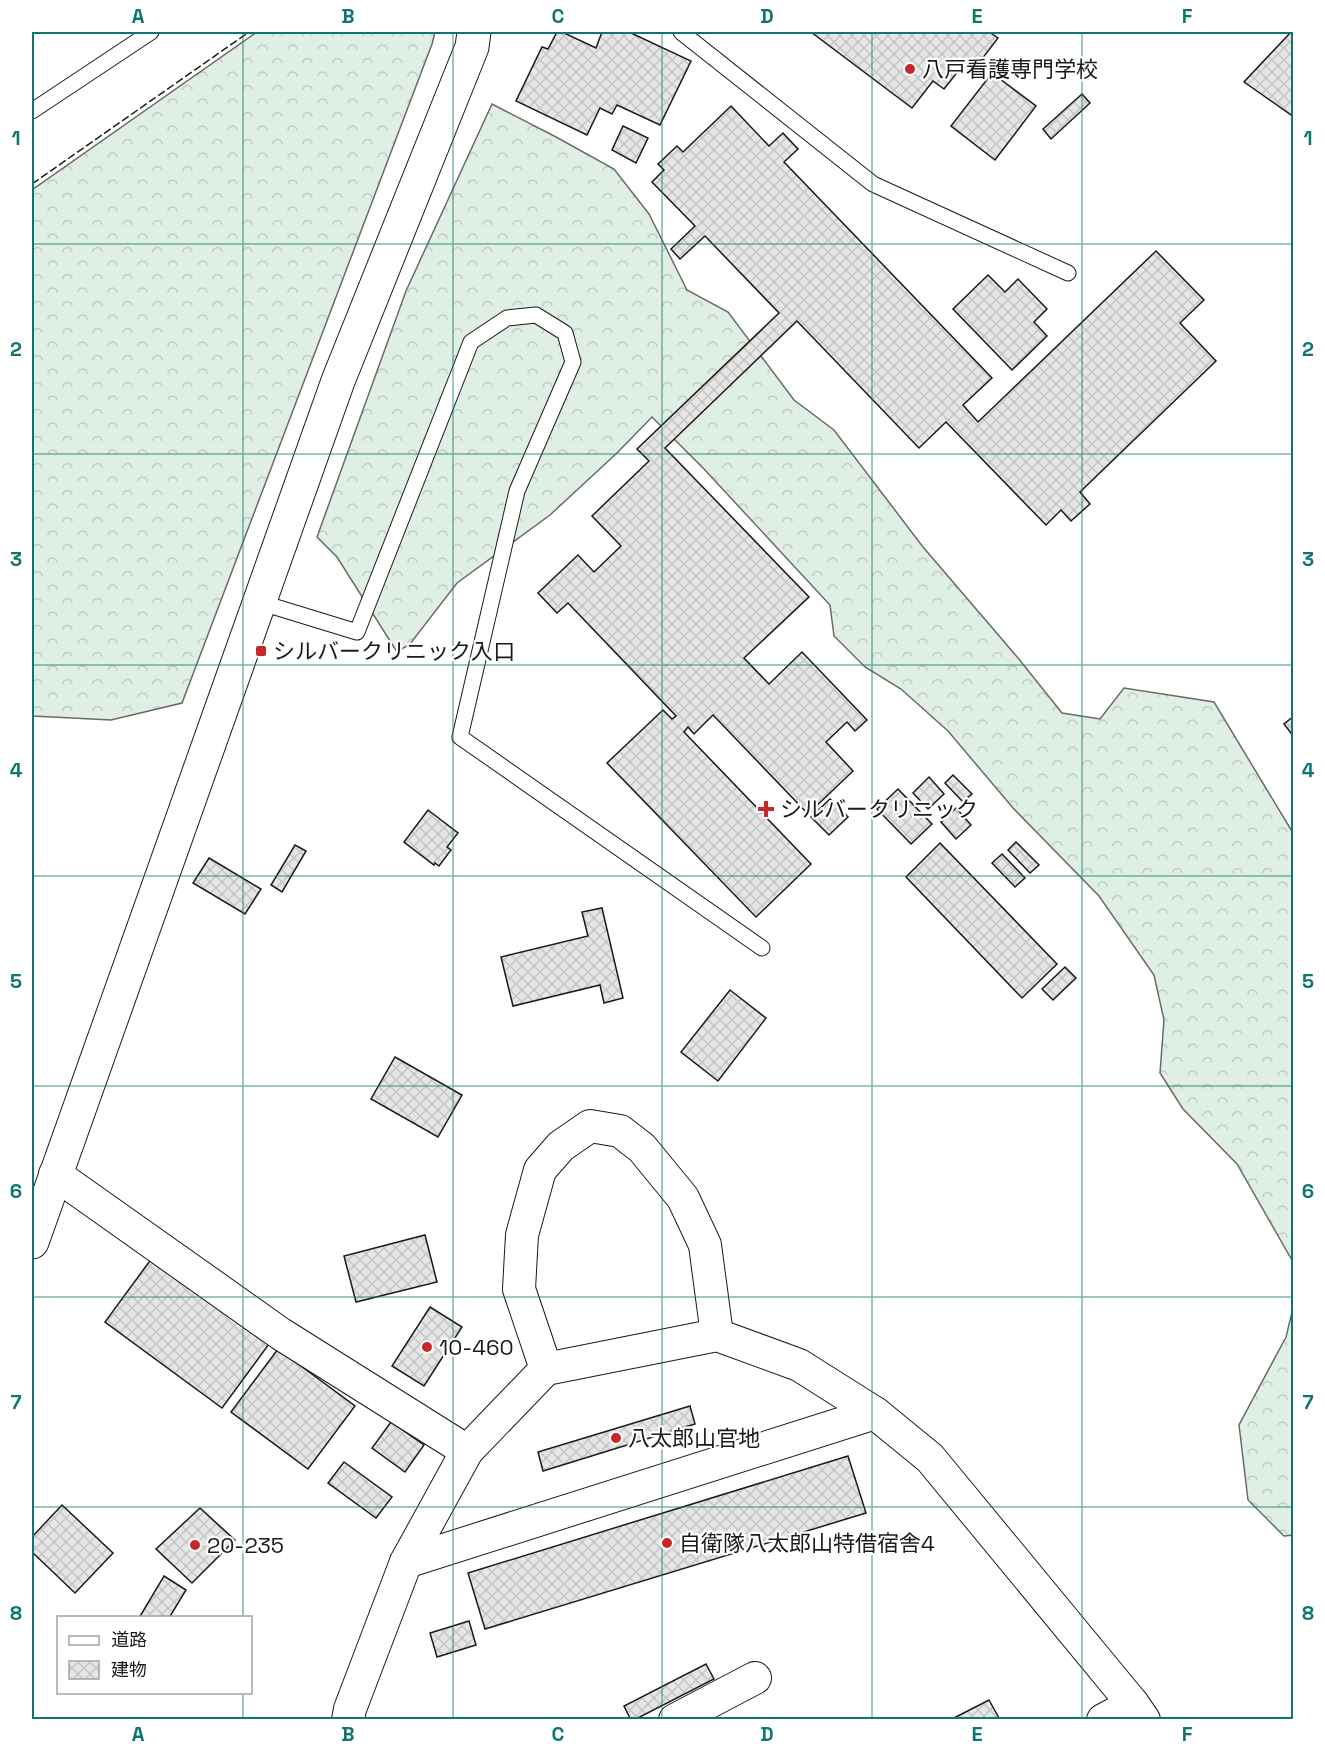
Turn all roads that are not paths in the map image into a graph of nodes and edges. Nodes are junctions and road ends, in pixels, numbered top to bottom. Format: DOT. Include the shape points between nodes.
graph roads {
  1 [pos="151,32"];
  2 [pos="474,32"];
  3 [pos="681,32"];
  4 [pos="32,111"];
  5 [pos="1068,273"];
  6 [pos="259,602"];
  7 [pos="762,948"];
  8 [pos="56,1174"];
  9 [pos="32,1242"];
  10 [pos="717,1335"];
  11 [pos="546,1370"];
  12 [pos="875,1413"];
  13 [pos="467,1451"];
  14 [pos="406,1562"];
  15 [pos="755,1678"];
  16 [pos="728,1706"];
  17 [pos="1138,1712"];
  18 [pos="348,1719"];
  19 [pos="675,1719"];
  20 [pos="1103,1719"];
  1 -- 4 [label="lane"];
  2 -- 6 [label="street" via="472,47 338,381"];
  3 -- 5 [label="lane" via="873,184"];
  6 -- 7 [label="lane" via="357,632 471,342 507,318 536,315 565,333 573,362 517,491 460,737"];
  6 -- 8 [label="street"];
  8 -- 9 [label="street"];
  8 -- 13 [label="street" via="281,1334"];
  10 -- 11 [label="street"];
  10 -- 11 [label="street" via="705,1245 683,1198 642,1148 620,1131 590,1126 561,1146 540,1170 522,1235 519,1289"];
  10 -- 12 [label="street" via="800,1365"];
  11 -- 13 [label="street"];
  12 -- 14 [label="street"];
  12 -- 17 [label="street" via="930,1458"];
  13 -- 14 [label="street"];
  14 -- 18 [label="street"];
  15 -- 16 [label="street"];
  16 -- 19 [label="street"];
  17 -- 20 [label="street"];
}
